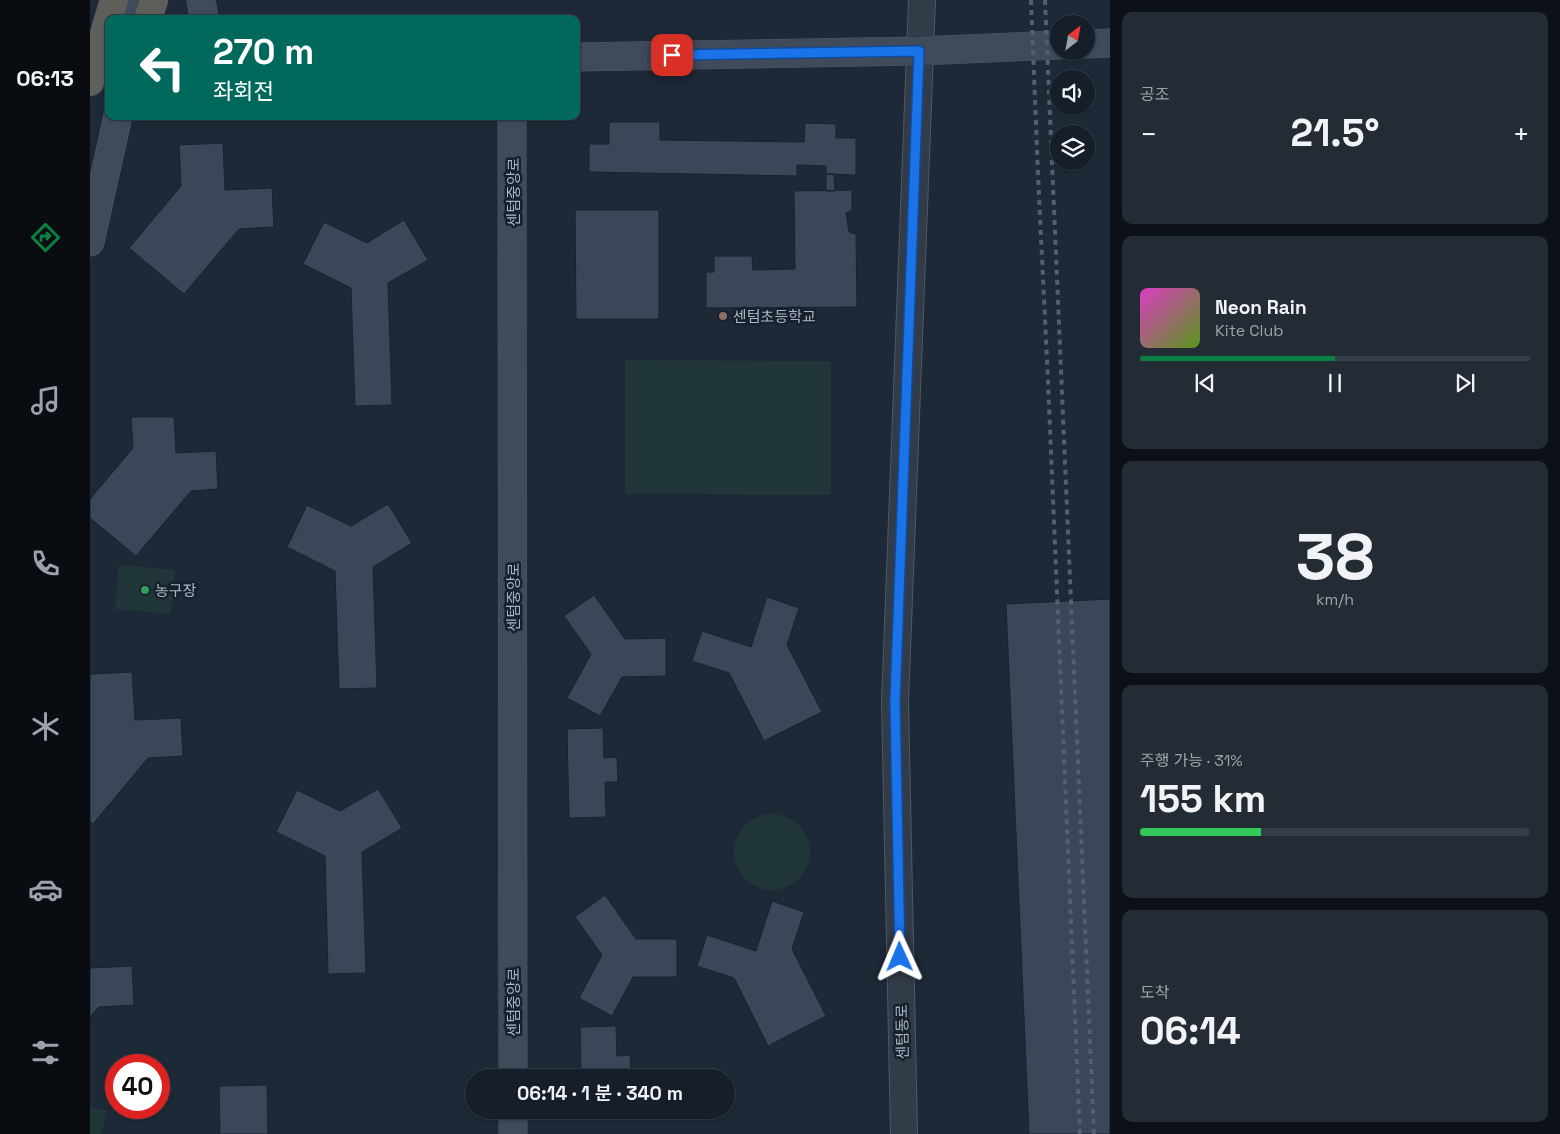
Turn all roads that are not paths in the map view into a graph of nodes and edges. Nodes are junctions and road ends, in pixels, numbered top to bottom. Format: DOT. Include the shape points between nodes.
graph roads {
  1 [pos="114,0"];
  2 [pos="201,0"];
  3 [pos="922,0"];
  4 [pos="110,15"];
  5 [pos="203,15"];
  6 [pos="105,31"];
  7 [pos="1110,43"];
  8 [pos="1095,44"];
  9 [pos="1050,45"];
  10 [pos="919,51"];
  11 [pos="580,57"];
  12 [pos="90,82"];
  13 [pos="117,120"];
  14 [pos="512,120"];
  15 [pos="90,242"];
  16 [pos="513,1069"];
  17 [pos="513,1119"];
  18 [pos="513,1134"];
  19 [pos="904,1134"];
  1 -- 4 [label="highway"];
  2 -- 5 [label="main road"];
  3 -- 10 [label="street, 센텀동로"];
  6 -- 12 [label="highway"];
  7 -- 8 [label="main road"];
  9 -- 10 [label="main road"];
  10 -- 11 [label="main road"];
  10 -- 19 [label="street, 센텀동로" via="895,702"];
  13 -- 15 [label="main road"];
  14 -- 16 [label="main road, 센텀중앙로"];
  17 -- 18 [label="main road"];
}
